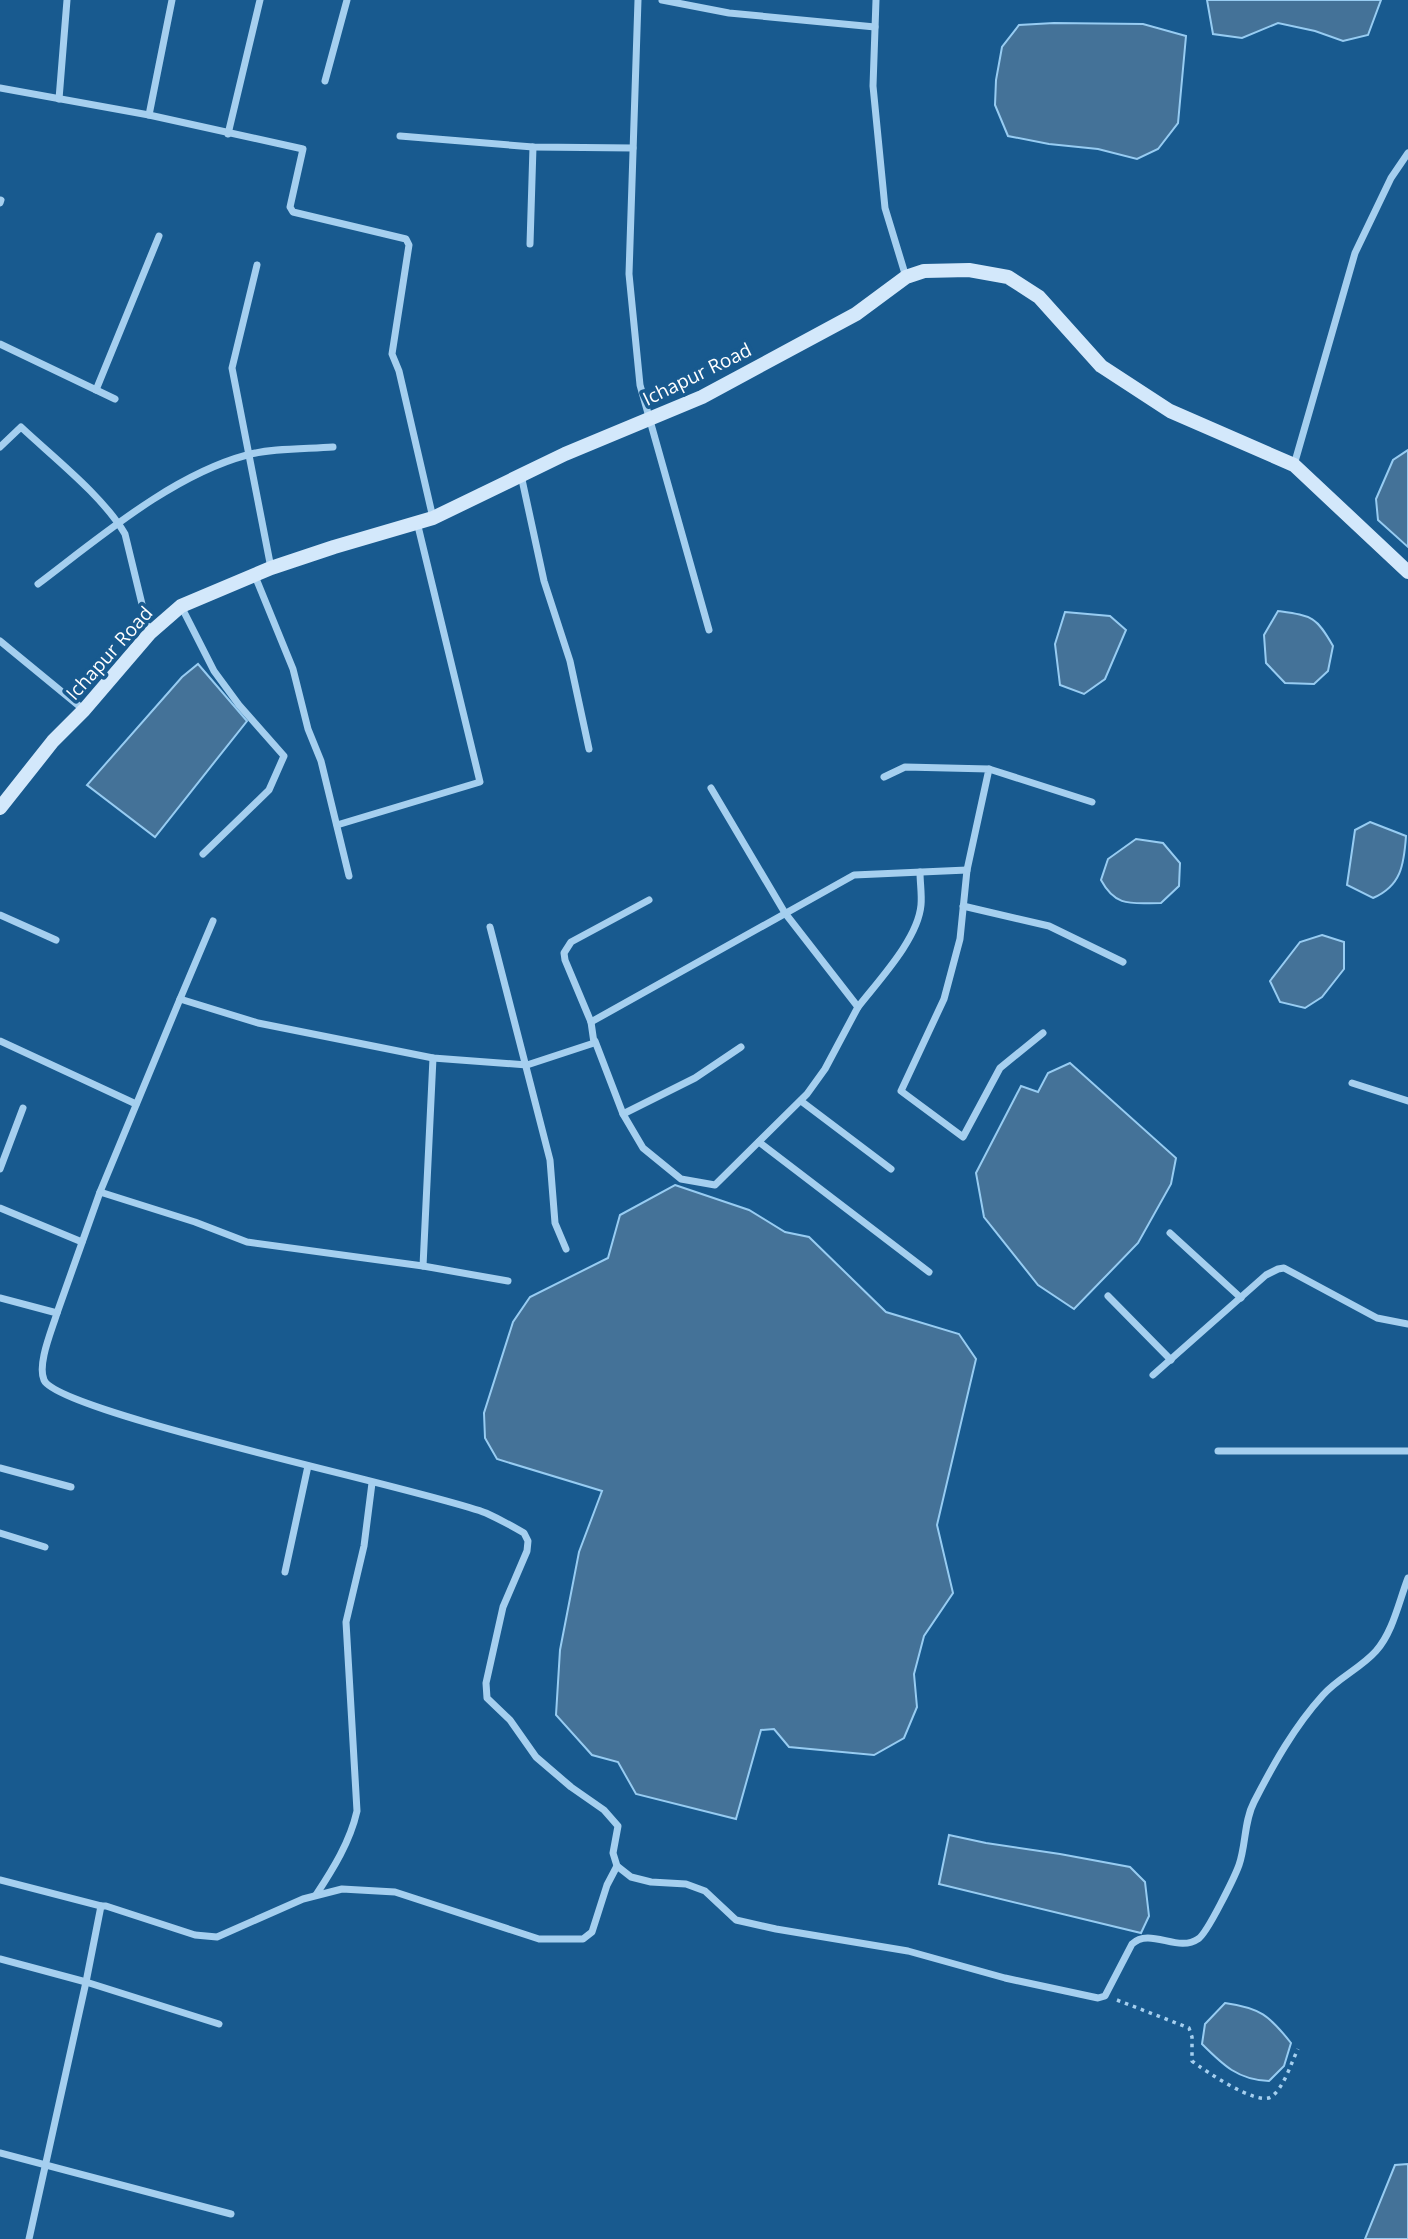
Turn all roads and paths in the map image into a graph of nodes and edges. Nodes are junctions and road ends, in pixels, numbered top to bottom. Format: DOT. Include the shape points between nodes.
graph roads {
  1 [pos="67,0"];
  2 [pos="172,0"];
  3 [pos="260,0"];
  4 [pos="347,0"];
  5 [pos="639,0"];
  6 [pos="662,0"];
  7 [pos="876,0"];
  8 [pos="875,27"];
  9 [pos="325,81"];
  10 [pos="0,88"];
  11 [pos="59,99"];
  12 [pos="149,115"];
  13 [pos="228,134"];
  14 [pos="400,136"];
  15 [pos="533,147"];
  16 [pos="634,148"];
  17 [pos="1408,153"];
  18 [pos="159,236"];
  19 [pos="530,244"];
  20 [pos="257,265"];
  21 [pos="906,277"];
  22 [pos="0,344"];
  23 [pos="96,390"];
  24 [pos="115,399"];
  25 [pos="650,418"];
  26 [pos="0,447"];
  27 [pos="333,447"];
  28 [pos="249,454"];
  29 [pos="1294,465"];
  30 [pos="520,475"];
  31 [pos="433,518"];
  32 [pos="416,522"];
  33 [pos="119,523"];
  34 [pos="271,568"];
  35 [pos="1408,572"];
  36 [pos="256,576"];
  37 [pos="38,584"];
  38 [pos="181,606"];
  39 [pos="709,630"];
  40 [pos="150,633"];
  41 [pos="0,640"];
  42 [pos="84,710"];
  43 [pos="589,750"];
  44 [pos="989,769"];
  45 [pos="884,777"];
  46 [pos="711,788"];
  47 [pos="1092,802"];
  48 [pos="1,804"];
  49 [pos="337,825"];
  50 [pos="203,854"];
  51 [pos="967,870"];
  52 [pos="920,872"];
  53 [pos="349,876"];
  54 [pos="649,900"];
  55 [pos="963,906"];
  56 [pos="785,913"];
  57 [pos="0,915"];
  58 [pos="213,921"];
  59 [pos="490,927"];
  60 [pos="56,940"];
  61 [pos="1123,962"];
  62 [pos="180,999"];
  63 [pos="858,1007"];
  64 [pos="591,1022"];
  65 [pos="1043,1032"];
  66 [pos="0,1041"];
  67 [pos="595,1041"];
  68 [pos="741,1047"];
  69 [pos="433,1058"];
  70 [pos="527,1065"];
  71 [pos="1352,1083"];
  72 [pos="801,1101"];
  73 [pos="1408,1101"];
  74 [pos="136,1104"];
  75 [pos="23,1108"];
  76 [pos="623,1114"];
  77 [pos="759,1142"];
  78 [pos="0,1169"];
  79 [pos="891,1169"];
  80 [pos="100,1192"];
  81 [pos="0,1208"];
  82 [pos="1170,1233"];
  83 [pos="82,1242"];
  84 [pos="566,1249"];
  85 [pos="423,1266"];
  86 [pos="929,1272"];
  87 [pos="508,1281"];
  88 [pos="1108,1296"];
  89 [pos="0,1298"];
  90 [pos="1241,1298"];
  91 [pos="57,1313"];
  92 [pos="1408,1324"];
  93 [pos="1171,1360"];
  94 [pos="1153,1376"];
  95 [pos="1218,1451"];
  96 [pos="1408,1451"];
  97 [pos="308,1466"];
  98 [pos="0,1468"];
  99 [pos="372,1483"];
  100 [pos="71,1487"];
  101 [pos="0,1534"];
  102 [pos="45,1547"];
  103 [pos="285,1572"];
  104 [pos="1408,1578"];
  105 [pos="617,1866"];
  106 [pos="0,1880"];
  107 [pos="316,1896"];
  108 [pos="101,1906"];
  109 [pos="0,1959"];
  110 [pos="86,1982"];
  111 [pos="1105,1996"];
  112 [pos="219,2024"];
  113 [pos="1298,2049"];
  114 [pos="0,2154"];
  115 [pos="45,2167"];
  116 [pos="231,2214"];
  117 [pos="29,2239"];
  1 -- 11 [label="street"];
  2 -- 12 [label="street"];
  3 -- 13 [label="street"];
  4 -- 9 [label="street"];
  5 -- 16 [label="street"];
  6 -- 8 [label="street" via="729,13"];
  7 -- 8 [label="street"];
  8 -- 21 [label="street" via="873,86 885,208"];
  10 -- 11 [label="street"];
  11 -- 12 [label="street"];
  12 -- 13 [label="street"];
  13 -- 31 [label="street" via="303,149 290,207 293,212 406,239 409,245 392,354"];
  14 -- 15 [label="street"];
  15 -- 16 [label="street"];
  15 -- 19 [label="street"];
  16 -- 25 [label="street" via="629,274 640,385"];
  17 -- 29 [label="street" via="1354,253"];
  18 -- 23 [label="street"];
  20 -- 28 [label="street" via="232,368"];
  21 -- 25 [label="street, Ichapur Road" via="856,314 702,397"];
  21 -- 29 [label="street, Ichapur Road" via="947,269 1007,277 1038,296 1101,366 1170,411"];
  22 -- 23 [label="street"];
  23 -- 24 [label="street"];
  25 -- 30 [label="street, Ichapur Road"];
  25 -- 39 [label="street"];
  26 -- 33 [label="street" via="22,427"];
  27 -- 28 [label="street"];
  28 -- 33 [label="street" via="195,474"];
  28 -- 34 [label="street"];
  29 -- 35 [label="street, Ichapur Road"];
  30 -- 31 [label="street, Ichapur Road"];
  30 -- 43 [label="street"];
  31 -- 32 [label="street, Ichapur Road"];
  32 -- 34 [label="street, Ichapur Road"];
  32 -- 49 [label="street" via="480,782"];
  33 -- 37 [label="street"];
  33 -- 40 [label="street"];
  34 -- 36 [label="street, Ichapur Road"];
  36 -- 38 [label="street, Ichapur Road"];
  36 -- 49 [label="street" via="293,669"];
  38 -- 40 [label="street, Ichapur Road"];
  38 -- 50 [label="street" via="214,671 284,756 269,790"];
  40 -- 42 [label="street, Ichapur Road"];
  41 -- 42 [label="street"];
  42 -- 48 [label="street, Ichapur Road"];
  44 -- 45 [label="street" via="905,767"];
  44 -- 47 [label="street"];
  44 -- 51 [label="street"];
  46 -- 56 [label="street"];
  49 -- 53 [label="street"];
  51 -- 52 [label="street"];
  51 -- 55 [label="street"];
  52 -- 56 [label="street" via="854,875"];
  52 -- 63 [label="street" via="921,906 916,923"];
  54 -- 64 [label="street" via="571,942 564,953"];
  55 -- 61 [label="street" via="1049,926"];
  55 -- 65 [label="street" via="960,939 944,999 901,1091 963,1137 1000,1068"];
  56 -- 63 [label="street"];
  56 -- 64 [label="street"];
  57 -- 60 [label="street"];
  58 -- 62 [label="street"];
  59 -- 70 [label="street"];
  62 -- 69 [label="street" via="258,1023"];
  62 -- 74 [label="street"];
  63 -- 72 [label="street" via="825,1069"];
  64 -- 67 [label="street"];
  66 -- 74 [label="street"];
  67 -- 70 [label="street"];
  67 -- 76 [label="street"];
  68 -- 76 [label="street" via="695,1078"];
  69 -- 70 [label="street"];
  69 -- 85 [label="street"];
  70 -- 84 [label="street" via="551,1160 555,1223"];
  71 -- 73 [label="street"];
  72 -- 77 [label="street"];
  72 -- 79 [label="street"];
  74 -- 80 [label="street"];
  75 -- 78 [label="street"];
  76 -- 77 [label="street" via="643,1149 681,1179 715,1185"];
  77 -- 86 [label="street"];
  80 -- 83 [label="street"];
  80 -- 85 [label="street" via="247,1242"];
  81 -- 83 [label="street"];
  82 -- 90 [label="street"];
  83 -- 91 [label="street"];
  85 -- 87 [label="street"];
  88 -- 93 [label="street"];
  89 -- 91 [label="street"];
  90 -- 92 [label="street" via="1266,1275 1283,1268 1377,1318"];
  90 -- 93 [label="street"];
  91 -- 97 [label="street" via="41,1367 51,1389"];
  93 -- 94 [label="street"];
  95 -- 96 [label="street"];
  97 -- 99 [label="street"];
  97 -- 103 [label="street"];
  98 -- 100 [label="street"];
  99 -- 105 [label="street" via="486,1513 524,1533 527,1550 503,1607 486,1683 487,1698 510,1720 536,1757 618,1826 613,1853"];
  99 -- 107 [label="street" via="364,1546 346,1622 358,1811 334,1868"];
  101 -- 102 [label="street"];
  104 -- 111 [label="street" via="1377,1650 1324,1694 1281,1750 1252,1806 1239,1865 1207,1929 1188,1942 1138,1939"];
  105 -- 107 [label="street" via="592,1932 583,1939 539,1939 395,1892 342,1889"];
  105 -- 111 [label="street" via="631,1877 705,1891 736,1920 908,1951 1005,1978"];
  106 -- 108 [label="street"];
  107 -- 108 [label="street" via="217,1937 195,1935"];
  108 -- 110 [label="street"];
  109 -- 110 [label="street"];
  110 -- 112 [label="street"];
  110 -- 115 [label="street"];
  111 -- 113 [label="path" via="1189,2028 1192,2061 1259,2100 1278,2090"];
  114 -- 115 [label="street"];
  115 -- 116 [label="street"];
  115 -- 117 [label="street"];
}
